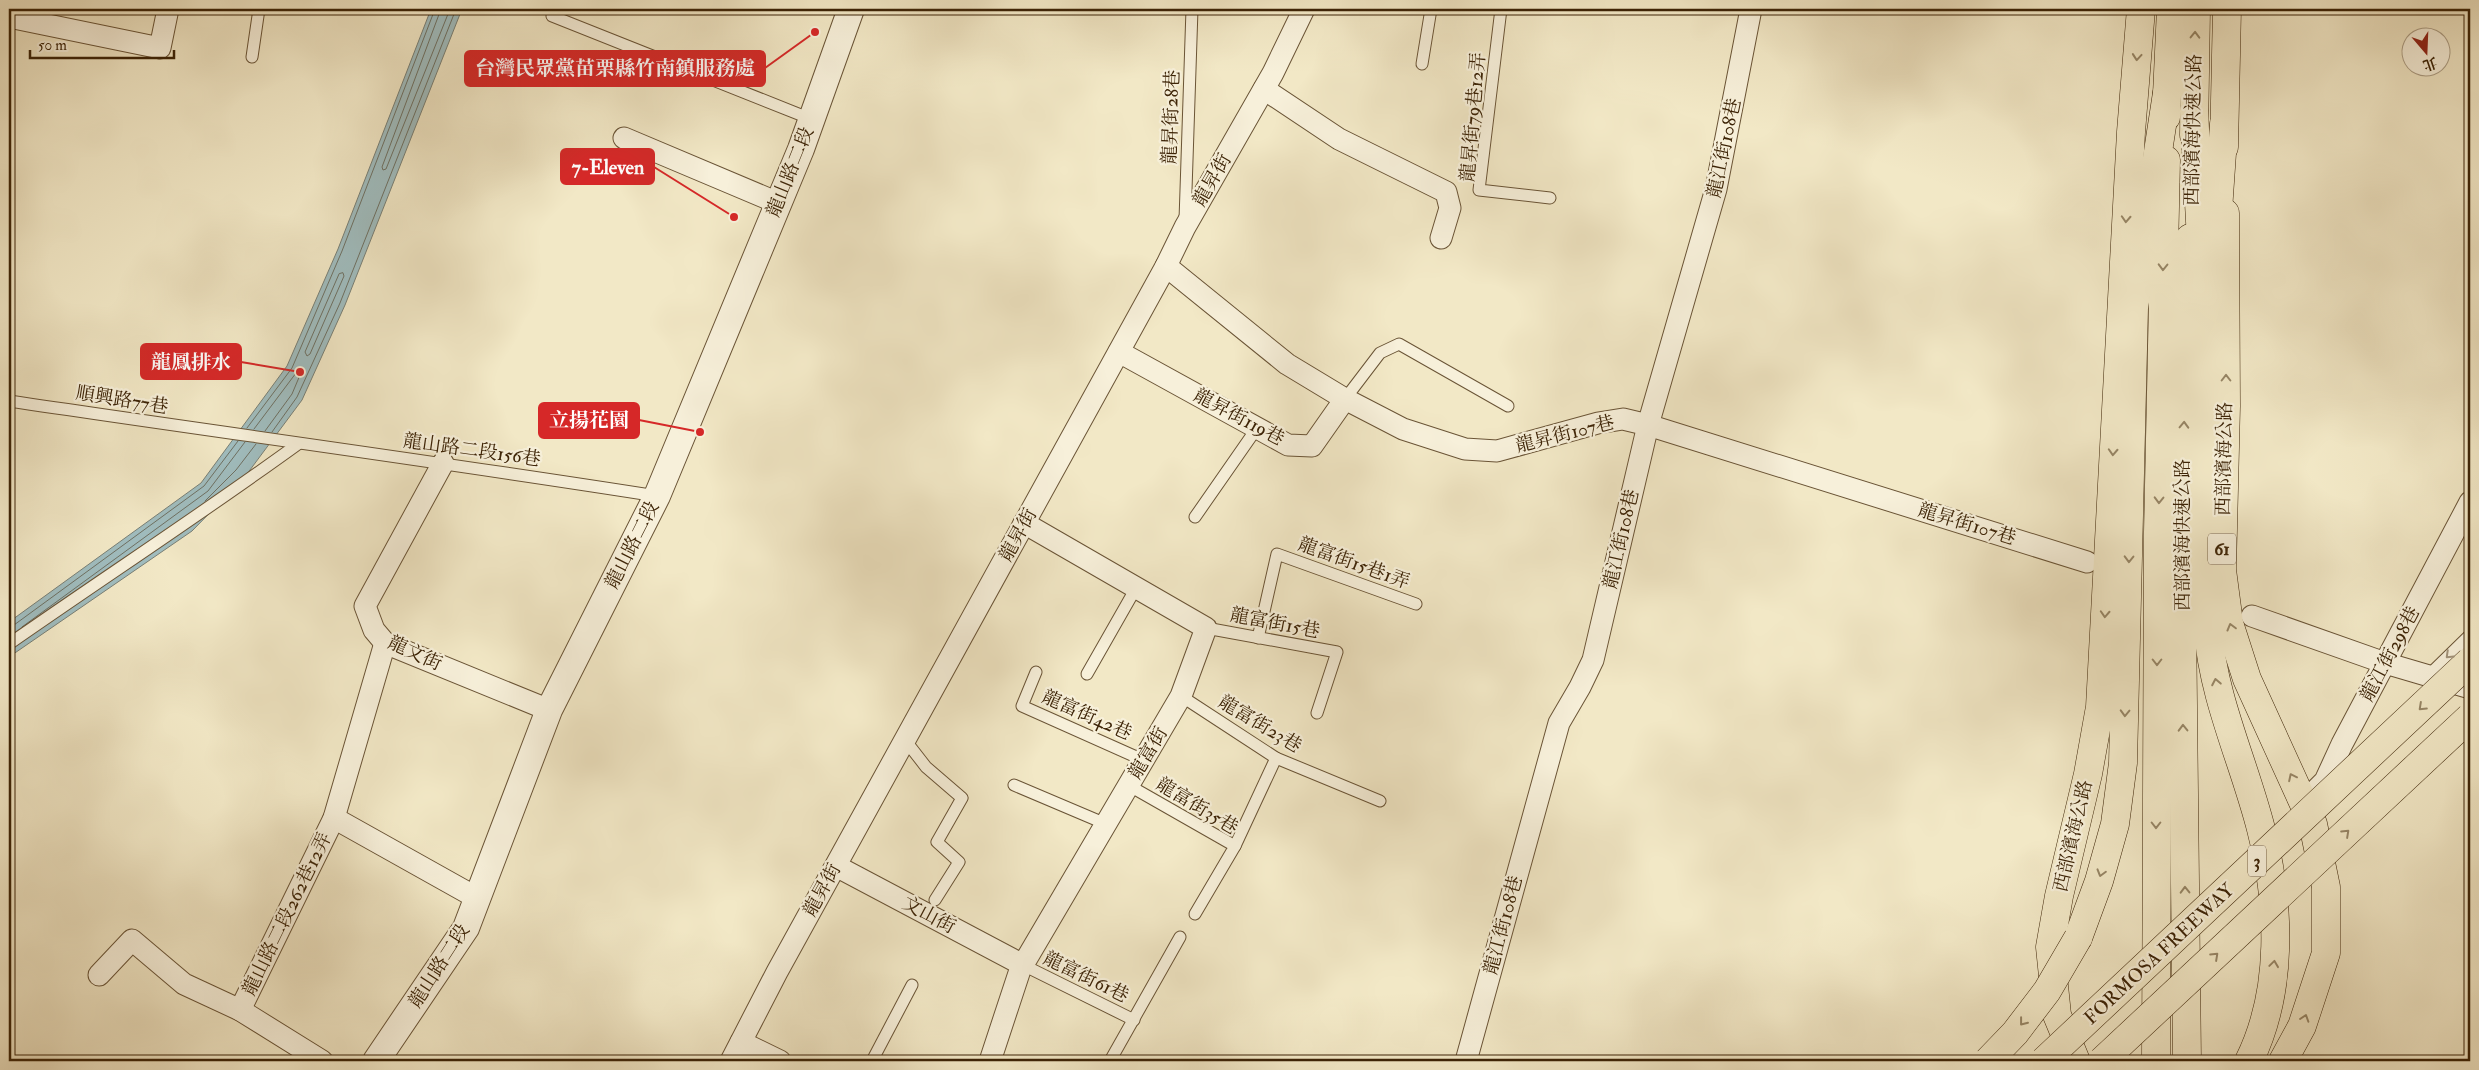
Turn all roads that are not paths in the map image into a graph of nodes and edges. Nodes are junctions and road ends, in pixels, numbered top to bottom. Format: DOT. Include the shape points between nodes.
graph roads {
  1 [pos="168,9"];
  2 [pos="259,9"];
  3 [pos="1192,9"];
  4 [pos="1304,9"];
  5 [pos="1431,9"];
  6 [pos="1501,9"];
  7 [pos="1751,9"];
  8 [pos="2141,9"];
  9 [pos="2171,9"];
  10 [pos="2196,9"];
  11 [pos="2227,9"];
  12 [pos="846,10"];
  13 [pos="36,15"];
  14 [pos="9,16"];
  15 [pos="552,16"];
  16 [pos="252,57"];
  17 [pos="1422,64"];
  18 [pos="1264,89"];
  19 [pos="2167,93"];
  20 [pos="2194,111"];
  21 [pos="811,119"];
  22 [pos="2224,124"];
  23 [pos="624,138"];
  24 [pos="1550,198"];
  25 [pos="778,203"];
  26 [pos="1185,227"];
  27 [pos="1441,238"];
  28 [pos="1166,266"];
  29 [pos="1119,352"];
  30 [pos="2208,360"];
  31 [pos="1345,399"];
  32 [pos="9,401"];
  33 [pos="1508,406"];
  34 [pos="1648,425"];
  35 [pos="1257,428"];
  36 [pos="281,442"];
  37 [pos="298,444"];
  38 [pos="443,463"];
  39 [pos="656,496"];
  40 [pos="2470,502"];
  41 [pos="1195,517"];
  42 [pos="1024,523"];
  43 [pos="2088,562"];
  44 [pos="1136,588"];
  45 [pos="1416,604"];
  46 [pos="2252,616"];
  47 [pos="1206,628"];
  48 [pos="2470,635"];
  49 [pos="1258,638"];
  50 [pos="386,643"];
  51 [pos="9,644"];
  52 [pos="2470,661"];
  53 [pos="2385,663"];
  54 [pos="1036,672"];
  55 [pos="1087,674"];
  56 [pos="2428,676"];
  57 [pos="2470,688"];
  58 [pos="1181,696"];
  59 [pos="549,710"];
  60 [pos="1317,713"];
  61 [pos="2470,717"];
  62 [pos="905,740"];
  63 [pos="1276,758"];
  64 [pos="1143,760"];
  65 [pos="1014,785"];
  66 [pos="1128,785"];
  67 [pos="1380,800"];
  68 [pos="2305,802"];
  69 [pos="334,818"];
  70 [pos="1106,824"];
  71 [pos="1235,846"];
  72 [pos="836,866"];
  73 [pos="477,898"];
  74 [pos="935,900"];
  75 [pos="1195,914"];
  76 [pos="1180,937"];
  77 [pos="1023,965"];
  78 [pos="99,975"];
  79 [pos="912,985"];
  80 [pos="240,1010"];
  81 [pos="1134,1020"];
  82 [pos="741,1042"];
  83 [pos="322,1061"];
  84 [pos="376,1061"];
  85 [pos="731,1061"];
  86 [pos="780,1061"];
  87 [pos="872,1061"];
  88 [pos="990,1061"];
  89 [pos="1110,1061"];
  90 [pos="1466,1061"];
  91 [pos="1988,1061"];
  92 [pos="2044,1061"];
  93 [pos="2076,1061"];
  94 [pos="2102,1061"];
  95 [pos="2156,1061"];
  96 [pos="2187,1061"];
  97 [pos="2249,1061"];
  98 [pos="2283,1061"];
  1 -- 13 [label="street" via="160,48"];
  2 -- 16 [label="lane"];
  3 -- 26 [label="lane, 龍昇街28巷"];
  4 -- 18 [label="street, 龍昇街"];
  5 -- 17 [label="lane"];
  6 -- 24 [label="lane, 龍昇街79巷12弄" via="1480,190"];
  7 -- 34 [label="street, 龍江街108巷" via="1716,188"];
  8 -- 93 [label="main road, 西部濱海公路, one-way" via="2130,141 2100,706 2050,947 2057,1014"];
  9 -- 19 [label="main road, 西部濱海快速公路"];
  20 -- 10 [label="main road, 西部濱海快速公路 / 61, one-way"];
  11 -- 22 [label="main road, 西部濱海公路 / 61"];
  12 -- 21 [label="street, 龍山路二段"];
  13 -- 14 [label="street"];
  15 -- 21 [label="lane"];
  18 -- 26 [label="street, 龍昇街"];
  18 -- 27 [label="street" via="1339,139 1446,192 1450,208"];
  19 -- 91 [label="main road, one-way, bridge" via="2134,308 2123,763 2115,824 2078,938 2047,991 2015,1033"];
  19 -- 95 [label="main road, 西部濱海快速公路, one-way" via="2158,532"];
  20 -- 30 [label="main road"];
  96 -- 20 [label="main road, 西部濱海快速公路 / 61, one-way" via="2181,528"];
  21 -- 25 [label="street, 龍山路二段"];
  22 -- 30 [label="main road"];
  68 -- 22 [label="main road, 西部濱海公路 / 61, one-way" via="2247,679 2229,623 2222,570 2226,406"];
  23 -- 25 [label="street"];
  25 -- 39 [label="street, 龍山路二段"];
  26 -- 28 [label="street, 龍昇街"];
  28 -- 29 [label="street, 龍昇街"];
  28 -- 31 [label="street, 龍昇街107巷" via="1287,364"];
  29 -- 35 [label="street, 龍昇街119巷"];
  29 -- 42 [label="street, 龍昇街"];
  97 -- 30 [label="main road, one-way, bridge" via="2264,1023 2276,947 2274,894 2261,829 2219,694 2208,630 2204,534"];
  31 -- 33 [label="lane" via="1380,353 1399,344"];
  31 -- 34 [label="street, 龍昇街107巷" via="1403,429 1465,449 1497,451 1623,419"];
  31 -- 35 [label="street, 龍昇街119巷" via="1312,446 1288,445"];
  32 -- 36 [label="lane, 順興路77巷"];
  34 -- 43 [label="street, 龍昇街107巷"];
  34 -- 90 [label="street, 龍江街108巷" via="1592,660 1559,723"];
  35 -- 41 [label="lane"];
  36 -- 37 [label="lane, 龍山路二段156巷"];
  37 -- 38 [label="lane, 龍山路二段156巷"];
  37 -- 51 [label="lane"];
  38 -- 39 [label="lane, 龍山路二段156巷"];
  38 -- 50 [label="street, 龍文街" via="366,606 374,630"];
  39 -- 59 [label="street, 龍山路二段"];
  40 -- 53 [label="street, 龍江街298巷"];
  42 -- 44 [label="street"];
  42 -- 62 [label="street, 龍昇街"];
  44 -- 47 [label="street"];
  44 -- 55 [label="lane"];
  45 -- 49 [label="lane, 龍富街15巷1弄" via="1277,554"];
  46 -- 53 [label="street"];
  47 -- 49 [label="lane, 龍富街15巷"];
  47 -- 58 [label="street, 龍富街"];
  48 -- 56 [label="lane, one-way"];
  49 -- 60 [label="lane, 龍富街15巷" via="1337,652"];
  50 -- 59 [label="street, 龍文街"];
  50 -- 69 [label="street, 龍山路二段262巷12弄"];
  52 -- 92 [label="main road, FORMOSA FREEWAY / 3, one-way, bridge"];
  53 -- 56 [label="street"];
  53 -- 68 [label="street, 龍江街298巷" via="2325,781"];
  54 -- 64 [label="lane, 龍富街42巷" via="1022,706"];
  56 -- 57 [label="street"];
  58 -- 63 [label="lane, 龍富街23巷"];
  58 -- 64 [label="street, 龍富街"];
  59 -- 73 [label="street, 龍山路二段"];
  94 -- 61 [label="main road, FORMOSA FREEWAY / 3, one-way, bridge"];
  62 -- 72 [label="street, 龍昇街"];
  62 -- 74 [label="lane" via="926,768 962,798 938,842 959,862"];
  63 -- 67 [label="lane, 龍富街23巷"];
  63 -- 71 [label="lane"];
  64 -- 66 [label="street, 龍富街"];
  65 -- 70 [label="lane"];
  66 -- 70 [label="street, 龍富街"];
  66 -- 71 [label="lane, 龍富街35巷"];
  98 -- 68 [label="main road, 西部濱海公路 / 61, one-way" via="2302,1026 2326,953 2326,888 2313,824"];
  69 -- 73 [label="street"];
  69 -- 80 [label="street, 龍山路二段262巷12弄"];
  70 -- 77 [label="street, 龍富街"];
  71 -- 75 [label="lane, 龍富街35巷"];
  72 -- 77 [label="street, 文山街"];
  72 -- 82 [label="street, 龍昇街"];
  73 -- 84 [label="street, 龍山路二段" via="466,928"];
  76 -- 81 [label="lane"];
  77 -- 81 [label="lane, 龍富街61巷"];
  77 -- 88 [label="street, 龍富街"];
  78 -- 80 [label="street" via="132,940 184,984"];
  79 -- 87 [label="lane"];
  80 -- 83 [label="street"];
  81 -- 89 [label="lane"];
  82 -- 85 [label="street, 龍昇街"];
  82 -- 86 [label="street"];
}
